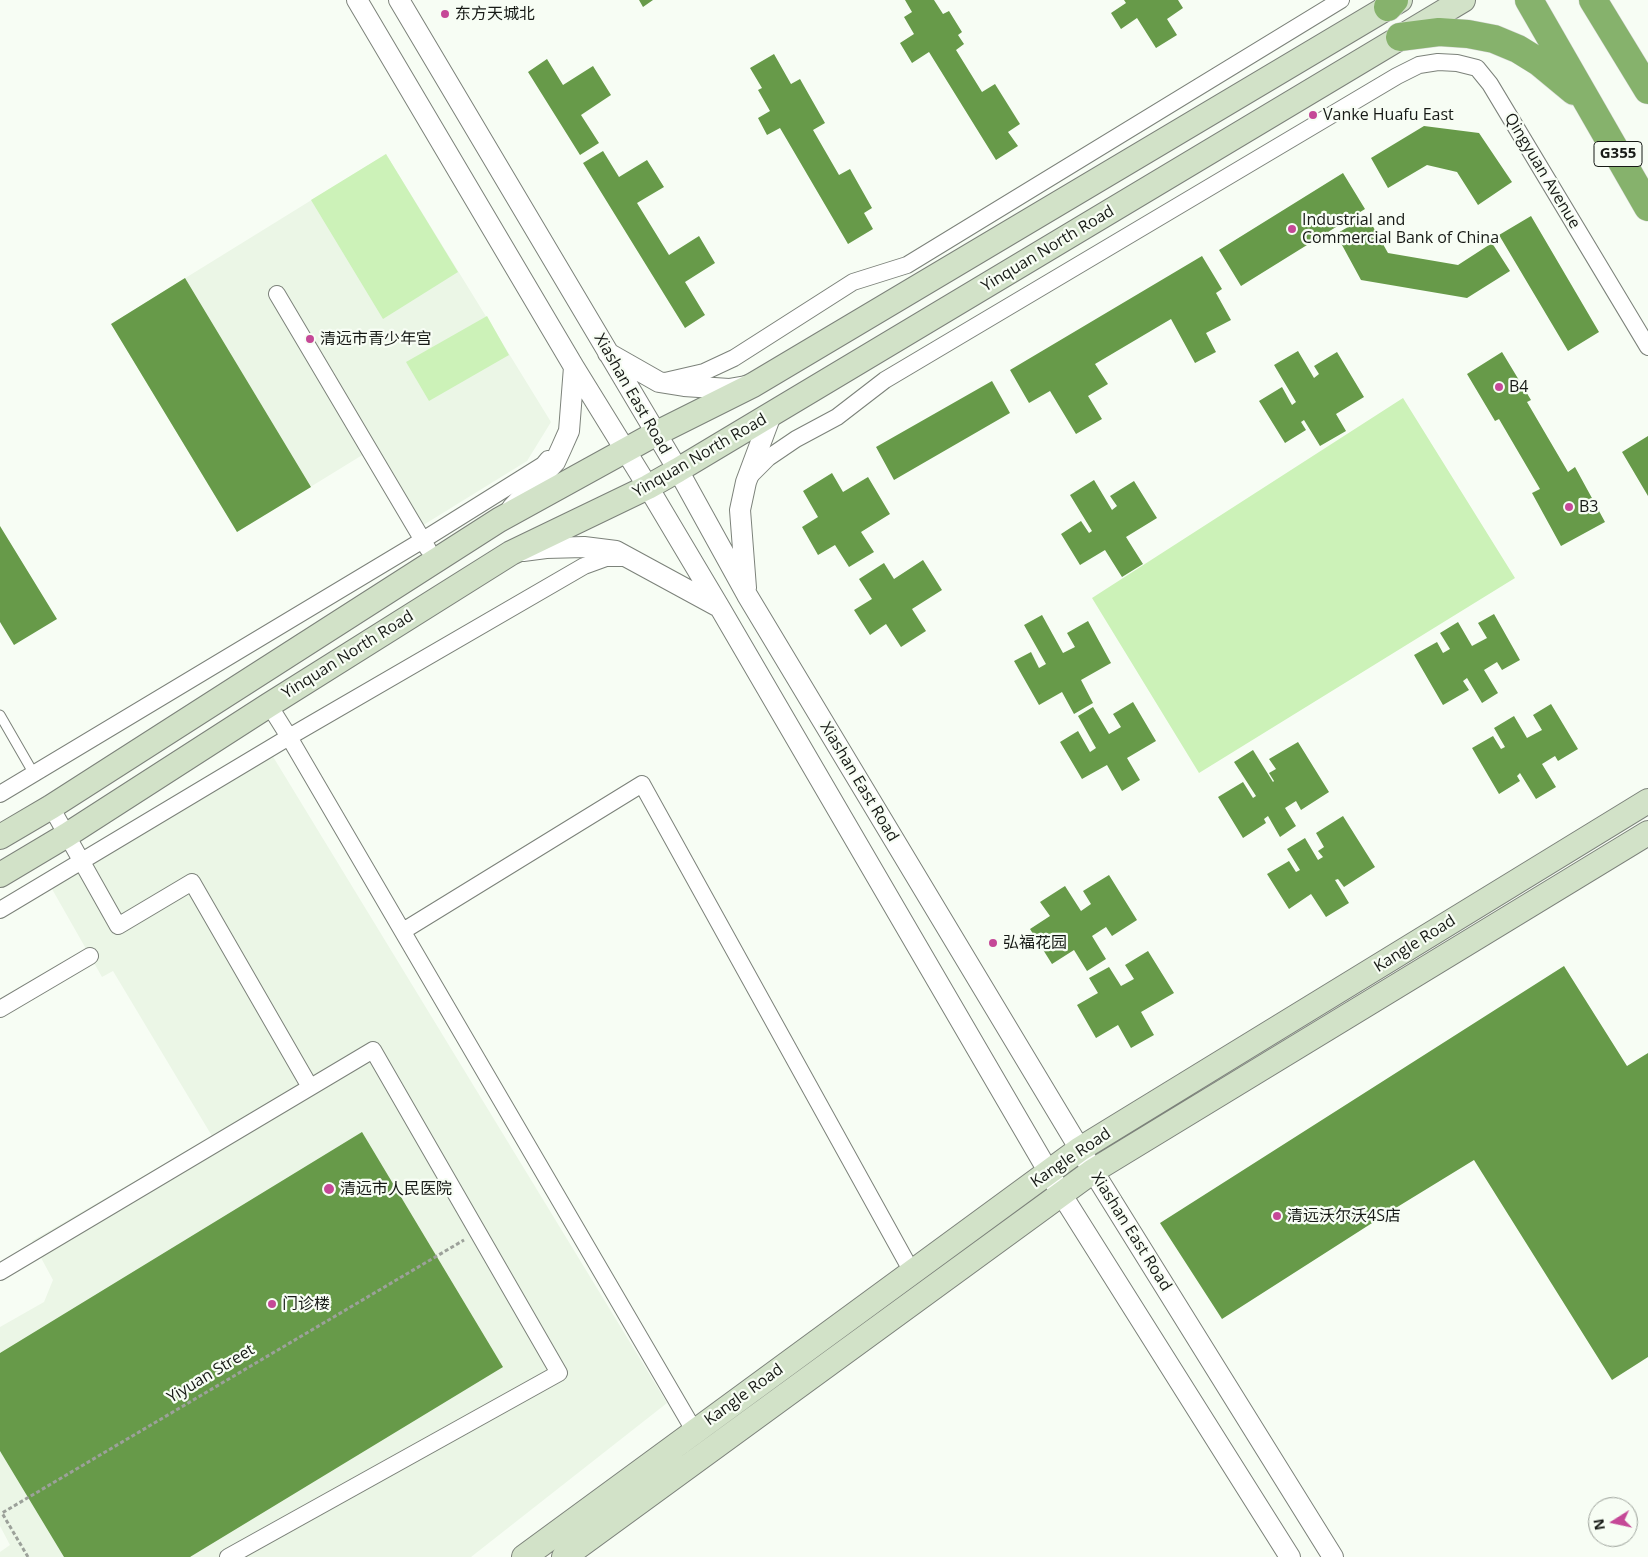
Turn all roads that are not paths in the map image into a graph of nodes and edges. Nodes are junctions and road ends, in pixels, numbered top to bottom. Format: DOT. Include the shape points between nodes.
graph roads {
  1 [pos="357,0"];
  2 [pos="399,0"];
  3 [pos="1341,0"];
  4 [pos="1463,0"];
  5 [pos="1529,0"];
  6 [pos="1593,0"];
  7 [pos="1394,2"];
  8 [pos="1400,37"];
  9 [pos="1397,76"];
  10 [pos="1648,90"];
  11 [pos="1587,102"];
  12 [pos="1648,207"];
  13 [pos="277,294"];
  14 [pos="1648,347"];
  15 [pos="608,354"];
  16 [pos="574,367"];
  17 [pos="660,382"];
  18 [pos="753,385"];
  19 [pos="771,415"];
  20 [pos="569,431"];
  21 [pos="655,434"];
  22 [pos="625,451"];
  23 [pos="678,470"];
  24 [pos="746,482"];
  25 [pos="648,487"];
  26 [pos="499,520"];
  27 [pos="423,540"];
  28 [pos="511,553"];
  29 [pos="637,561"];
  30 [pos="435,562"];
  31 [pos="747,595"];
  32 [pos="720,608"];
  33 [pos="268,705"];
  34 [pos="0,715"];
  35 [pos="289,737"];
  36 [pos="34,774"];
  37 [pos="0,794"];
  38 [pos="1648,801"];
  39 [pos="51,807"];
  40 [pos="1648,833"];
  41 [pos="67,835"];
  42 [pos="0,837"];
  43 [pos="82,861"];
  44 [pos="0,875"];
  45 [pos="0,910"];
  46 [pos="402,931"];
  47 [pos="90,956"];
  48 [pos="0,1009"];
  49 [pos="310,1087"];
  50 [pos="1080,1149"];
  51 [pos="1093,1171"];
  52 [pos="1049,1172"];
  53 [pos="1062,1195"];
  54 [pos="0,1272"];
  55 [pos="912,1272"];
  56 [pos="695,1432"];
  57 [pos="228,1557"];
  58 [pos="524,1557"];
  59 [pos="564,1557"];
  60 [pos="1290,1557"];
  61 [pos="1332,1557"];
  1 -- 16 [label="street, Xiashan East Road"];
  2 -- 15 [label="street, Xiashan East Road"];
  3 -- 17 [label="street" via="907,265 853,282 734,358 704,372"];
  4 -- 8 [label="main road, Yinquan North Road"];
  5 -- 11 [label="highway, G355"];
  6 -- 10 [label="highway"];
  7 -- 18 [label="main road, Yinquan North Road"];
  8 -- 11 [label="highway" via="1439,32 1494,39 1539,62"];
  8 -- 19 [label="main road, Yinquan North Road"];
  9 -- 14 [label="street, Qingyuan Avenue" via="1419,65 1438,62 1457,62 1477,68 1490,84"];
  9 -- 24 [label="street, Yinquan North Road" via="885,380 837,417 768,458"];
  11 -- 12 [label="highway, G355"];
  13 -- 27 [label="street"];
  15 -- 17 [label="street"];
  15 -- 21 [label="street, Xiashan East Road"];
  16 -- 20 [label="street"];
  16 -- 22 [label="street, Xiashan East Road"];
  17 -- 18 [label="street" via="729,389"];
  18 -- 21 [label="main road, Yinquan North Road"];
  19 -- 23 [label="main road, Yinquan North Road"];
  19 -- 24 [label="street"];
  20 -- 26 [label="street" via="555,462"];
  20 -- 27 [label="street" via="543,465"];
  21 -- 22 [label="main road, Yinquan North Road"];
  21 -- 23 [label="street, Xiashan East Road"];
  22 -- 25 [label="street, Xiashan East Road"];
  22 -- 26 [label="main road, Yinquan North Road"];
  23 -- 25 [label="main road, Yinquan North Road"];
  23 -- 31 [label="street, Xiashan East Road"];
  24 -- 31 [label="street" via="740,510"];
  25 -- 28 [label="main road, Yinquan North Road"];
  25 -- 32 [label="street, Xiashan East Road"];
  26 -- 30 [label="main road, Yinquan North Road"];
  27 -- 30 [label="street"];
  27 -- 36 [label="street"];
  28 -- 29 [label="street" via="584,547 616,551"];
  28 -- 33 [label="main road, Yinquan North Road"];
  29 -- 32 [label="street"];
  29 -- 35 [label="street" via="606,558 584,566"];
  30 -- 39 [label="main road, Yinquan North Road"];
  31 -- 50 [label="street, Xiashan East Road"];
  32 -- 52 [label="street, Xiashan East Road"];
  33 -- 35 [label="street"];
  33 -- 41 [label="main road, Yinquan North Road"];
  34 -- 36 [label="lane"];
  35 -- 43 [label="street"];
  35 -- 46 [label="street"];
  36 -- 37 [label="street"];
  38 -- 50 [label="main road, Kangle Road"];
  39 -- 41 [label="street"];
  39 -- 42 [label="main road, Yinquan North Road"];
  40 -- 51 [label="main road, Kangle Road"];
  41 -- 43 [label="street"];
  41 -- 44 [label="main road, Yinquan North Road"];
  43 -- 45 [label="street"];
  43 -- 49 [label="street" via="118,926 192,882"];
  46 -- 55 [label="street" via="642,784"];
  46 -- 56 [label="street"];
  47 -- 48 [label="street"];
  49 -- 54 [label="street"];
  49 -- 57 [label="street" via="373,1050 559,1373"];
  50 -- 51 [label="street, Xiashan East Road"];
  50 -- 52 [label="main road, Kangle Road"];
  51 -- 53 [label="main road, Kangle Road"];
  51 -- 61 [label="street, Xiashan East Road"];
  52 -- 53 [label="street, Xiashan East Road"];
  52 -- 55 [label="main road, Kangle Road"];
  53 -- 59 [label="main road, Kangle Road"];
  53 -- 60 [label="street, Xiashan East Road"];
  55 -- 56 [label="main road, Kangle Road"];
  56 -- 58 [label="main road, Kangle Road"];
}
